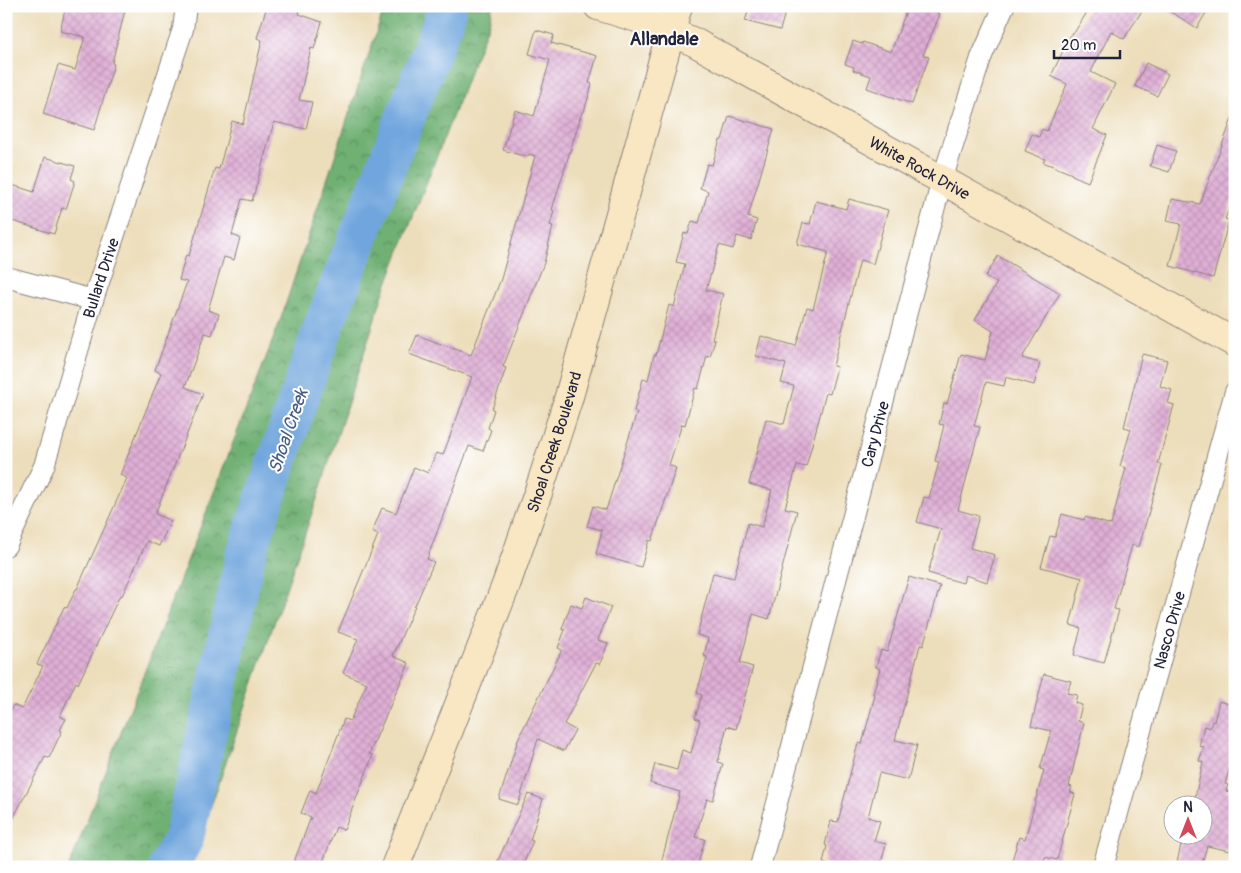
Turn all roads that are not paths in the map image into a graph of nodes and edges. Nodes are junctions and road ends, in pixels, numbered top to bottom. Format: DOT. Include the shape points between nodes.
graph roads {
  1 [pos="186,6"];
  2 [pos="598,6"];
  3 [pos="678,6"];
  4 [pos="1004,6"];
  5 [pos="671,33"];
  6 [pos="942,180"];
  7 [pos="6,276"];
  8 [pos="94,300"];
  9 [pos="1235,343"];
  10 [pos="1235,392"];
  11 [pos="6,546"];
  12 [pos="395,867"];
  13 [pos="760,867"];
  14 [pos="1103,867"];
  1 -- 8 [label="street, Bullard Drive" via="183,29"];
  2 -- 5 [label="street, White Rock Drive"];
  3 -- 5 [label="street, Shoal Creek Boulevard"];
  4 -- 6 [label="street, Cary Drive" via="981,58"];
  5 -- 6 [label="street, White Rock Drive" via="694,42"];
  5 -- 12 [label="street, Shoal Creek Boulevard" via="540,490"];
  6 -- 9 [label="street, White Rock Drive"];
  6 -- 13 [label="street, Cary Drive"];
  7 -- 8 [label="street"];
  8 -- 11 [label="street, Bullard Drive" via="44,466"];
  10 -- 14 [label="street, Nasco Drive"];
}
